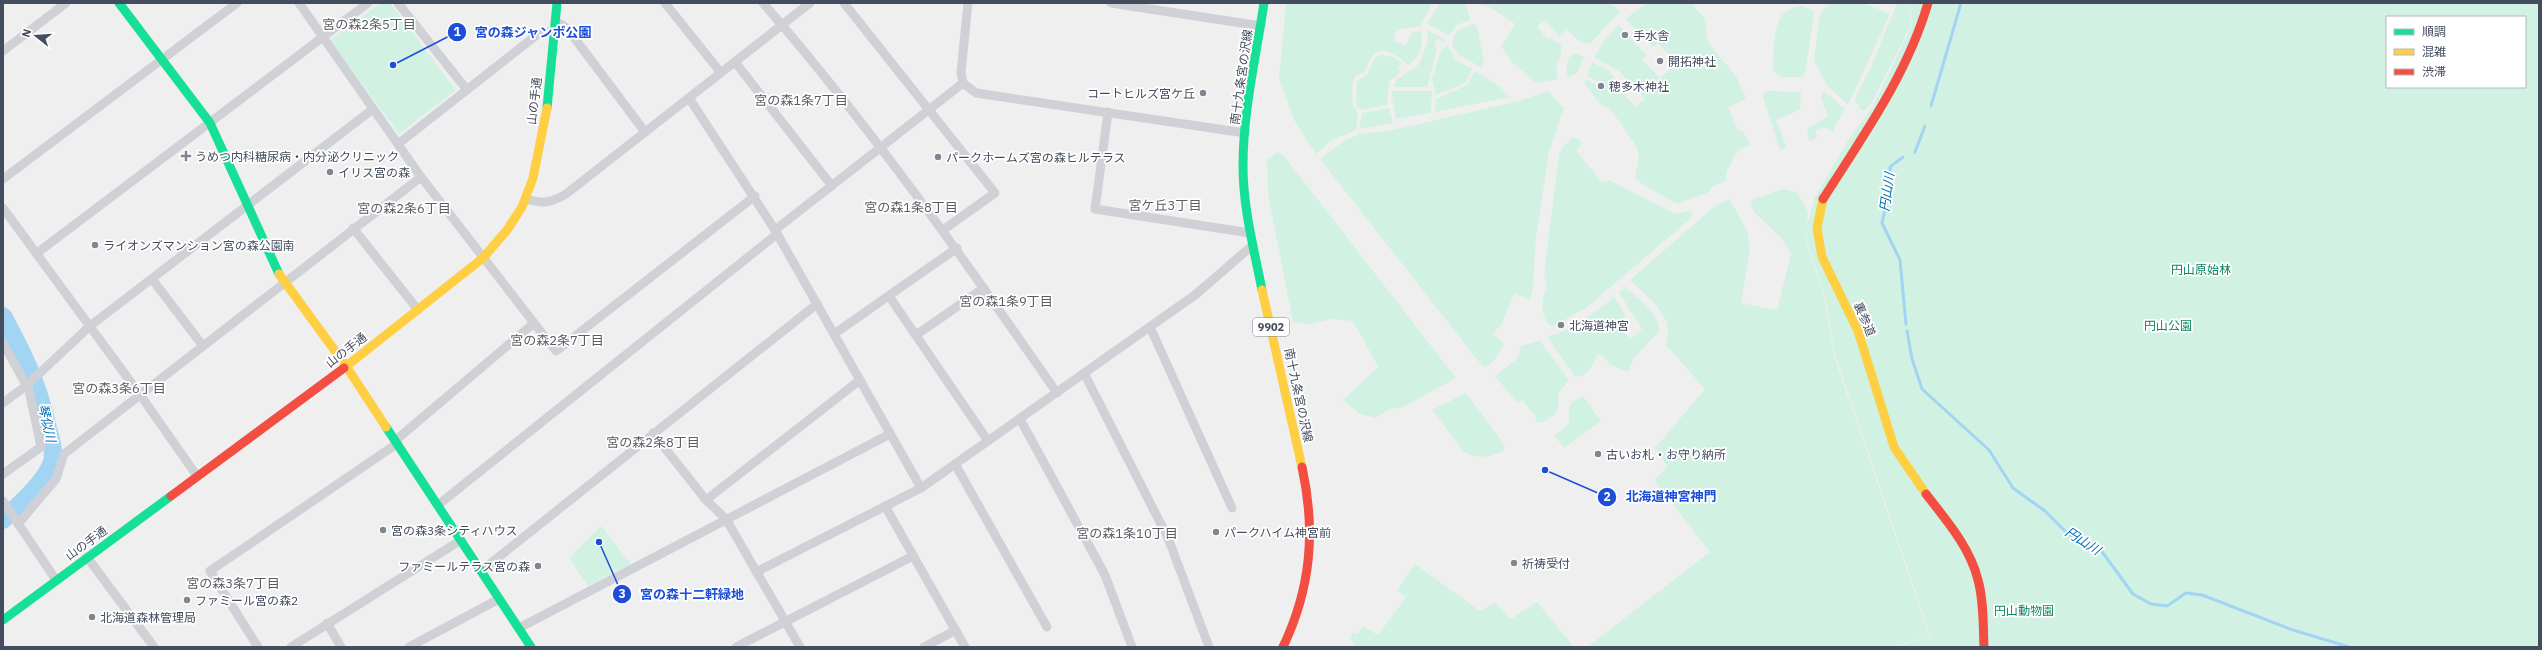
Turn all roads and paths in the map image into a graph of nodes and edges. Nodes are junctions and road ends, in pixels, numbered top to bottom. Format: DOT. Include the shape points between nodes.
graph roads {
  1 [pos="66,3"];
  2 [pos="119,3"];
  3 [pos="237,3"];
  4 [pos="299,3"];
  5 [pos="368,3"];
  6 [pos="398,3"];
  7 [pos="557,3"];
  8 [pos="665,3"];
  9 [pos="763,3"];
  10 [pos="810,3"];
  11 [pos="844,3"];
  12 [pos="968,3"];
  13 [pos="1111,3"];
  14 [pos="1264,3"];
  15 [pos="1928,3"];
  16 [pos="555,21"];
  17 [pos="782,25"];
  18 [pos="1261,26"];
  19 [pos="554,31"];
  20 [pos="324,38"];
  21 [pos="3,51"];
  22 [pos="161,59"];
  23 [pos="735,62"];
  24 [pos="721,73"];
  25 [pos="963,83"];
  26 [pos="467,90"];
  27 [pos="689,98"];
  28 [pos="930,108"];
  29 [pos="373,109"];
  30 [pos="1108,112"];
  31 [pos="210,123"];
  32 [pos="646,132"];
  33 [pos="1245,133"];
  34 [pos="398,144"];
  35 [pos="880,148"];
  36 [pos="421,177"];
  37 [pos="3,179"];
  38 [pos="832,186"];
  39 [pos="755,196"];
  40 [pos="526,199"];
  41 [pos="247,205"];
  42 [pos="3,208"];
  43 [pos="354,228"];
  44 [pos="943,230"];
  45 [pos="776,232"];
  46 [pos="1250,233"];
  47 [pos="1253,245"];
  48 [pos="957,248"];
  49 [pos="37,253"];
  50 [pos="483,258"];
  51 [pos="152,279"];
  52 [pos="284,282"];
  53 [pos="984,288"];
  54 [pos="888,296"];
  55 [pos="817,304"];
  56 [pos="418,310"];
  57 [pos="534,323"];
  58 [pos="90,326"];
  59 [pos="1150,327"];
  60 [pos="834,334"];
  61 [pos="916,335"];
  62 [pos="3,343"];
  63 [pos="203,346"];
  64 [pos="346,366"];
  65 [pos="1084,373"];
  66 [pos="860,380"];
  67 [pos="28,384"];
  68 [pos="1056,393"];
  69 [pos="141,396"];
  70 [pos="3,403"];
  71 [pos="1020,419"];
  72 [pos="653,433"];
  73 [pos="890,434"];
  74 [pos="988,441"];
  75 [pos="397,442"];
  76 [pos="955,464"];
  77 [pos="3,474"];
  78 [pos="197,476"];
  79 [pos="921,488"];
  80 [pos="706,500"];
  81 [pos="4,503"];
  82 [pos="438,505"];
  83 [pos="885,506"];
  84 [pos="1232,508"];
  85 [pos="726,519"];
  86 [pos="16,522"];
  87 [pos="461,540"];
  88 [pos="914,556"];
  89 [pos="87,557"];
  90 [pos="481,571"];
  91 [pos="756,572"];
  92 [pos="56,580"];
  93 [pos="499,599"];
  94 [pos="3,620"];
  95 [pos="786,622"];
  96 [pos="328,623"];
  97 [pos="518,628"];
  98 [pos="1047,628"];
  99 [pos="956,630"];
  100 [pos="154,647"];
  101 [pos="258,647"];
  102 [pos="291,647"];
  103 [pos="341,647"];
  104 [pos="408,647"];
  105 [pos="531,647"];
  106 [pos="736,647"];
  107 [pos="800,647"];
  108 [pos="924,647"];
  109 [pos="965,647"];
  110 [pos="1132,647"];
  111 [pos="1209,647"];
  112 [pos="1283,647"];
  113 [pos="1984,647"];
  1 -- 21 [label="street"];
  2 -- 22 [label="main road"];
  3 -- 22 [label="street"];
  4 -- 20 [label="street"];
  5 -- 20 [label="street"];
  6 -- 26 [label="street"];
  7 -- 16 [label="main road, 山の手通"];
  8 -- 24 [label="street"];
  9 -- 17 [label="street"];
  10 -- 17 [label="street"];
  11 -- 28 [label="street"];
  12 -- 25 [label="street" via="961,72"];
  13 -- 18 [label="street"];
  14 -- 18 [label="main road, 南十九条宮の沢線 / 9902"];
  15 -- 113 [label="main road, 裏参道" via="1920,31 1886,101 1823,199 1817,232 1820,251 1859,331 1885,428 1902,462 1966,550 1976,572 1980,586"];
  16 -- 19 [label="main road, 山の手通"];
  16 -- 32 [label="street" via="567,28"];
  17 -- 23 [label="street"];
  17 -- 35 [label="street"];
  18 -- 33 [label="main road, 南十九条宮の沢線 / 9902"];
  19 -- 26 [label="street" via="538,34"];
  19 -- 40 [label="main road, 山の手通" via="543,128"];
  20 -- 29 [label="street"];
  20 -- 31 [label="street"];
  22 -- 31 [label="main road"];
  22 -- 37 [label="street"];
  23 -- 24 [label="street"];
  23 -- 38 [label="street"];
  24 -- 27 [label="street"];
  25 -- 28 [label="street"];
  25 -- 30 [label="street" via="976,93"];
  26 -- 34 [label="street"];
  27 -- 32 [label="street"];
  27 -- 39 [label="street"];
  28 -- 35 [label="street"];
  28 -- 44 [label="street" via="995,193"];
  29 -- 34 [label="street"];
  29 -- 41 [label="street"];
  30 -- 33 [label="street"];
  30 -- 46 [label="street" via="1095,209"];
  31 -- 41 [label="main road"];
  31 -- 49 [label="street"];
  32 -- 40 [label="street" via="552,202 540,203"];
  33 -- 46 [label="main road, 南十九条宮の沢線 / 9902" via="1245,198"];
  34 -- 36 [label="street"];
  35 -- 38 [label="street"];
  35 -- 44 [label="street"];
  36 -- 43 [label="street"];
  36 -- 50 [label="street" via="476,245"];
  38 -- 45 [label="street"];
  39 -- 45 [label="street"];
  39 -- 57 [label="street" via="556,351"];
  40 -- 50 [label="main road, 山の手通" via="517,217"];
  41 -- 51 [label="street"];
  41 -- 52 [label="main road"];
  42 -- 49 [label="street"];
  43 -- 52 [label="street"];
  43 -- 56 [label="street"];
  44 -- 48 [label="street"];
  45 -- 55 [label="street"];
  45 -- 82 [label="street"];
  46 -- 47 [label="main road, 南十九条宮の沢線 / 9902"];
  47 -- 59 [label="street" via="1195,296"];
  47 -- 112 [label="main road, 南十九条宮の沢線 / 9902" via="1308,496 1312,531 1310,565 1305,590 1292,630"];
  48 -- 53 [label="street"];
  48 -- 54 [label="street"];
  49 -- 58 [label="street"];
  50 -- 56 [label="main road, 山の手通"];
  50 -- 57 [label="street"];
  51 -- 58 [label="street"];
  51 -- 63 [label="street"];
  52 -- 63 [label="street"];
  52 -- 64 [label="main road"];
  53 -- 61 [label="street"];
  53 -- 68 [label="street"];
  54 -- 60 [label="street"];
  54 -- 61 [label="street"];
  55 -- 60 [label="street"];
  55 -- 72 [label="street"];
  56 -- 64 [label="main road, 山の手通"];
  57 -- 75 [label="street"];
  58 -- 67 [label="street"];
  58 -- 69 [label="street"];
  59 -- 65 [label="street"];
  59 -- 84 [label="street"];
  60 -- 66 [label="street"];
  61 -- 74 [label="street"];
  62 -- 67 [label="street"];
  63 -- 69 [label="street"];
  64 -- 75 [label="main road"];
  64 -- 78 [label="main road, 山の手通"];
  65 -- 68 [label="street"];
  65 -- 111 [label="street" via="1168,538"];
  66 -- 73 [label="street"];
  66 -- 80 [label="street"];
  67 -- 70 [label="street"];
  67 -- 77 [label="street" via="41,447"];
  68 -- 71 [label="street"];
  69 -- 78 [label="street"];
  69 -- 86 [label="street" via="64,454 56,479 46,494"];
  71 -- 74 [label="street"];
  71 -- 110 [label="street" via="1105,574"];
  72 -- 80 [label="street"];
  72 -- 90 [label="street"];
  73 -- 79 [label="street"];
  73 -- 85 [label="street"];
  74 -- 76 [label="street"];
  75 -- 82 [label="main road"];
  75 -- 101 [label="street" via="210,571"];
  76 -- 79 [label="street"];
  76 -- 98 [label="street"];
  78 -- 89 [label="main road, 山の手通"];
  79 -- 83 [label="street"];
  80 -- 85 [label="street"];
  81 -- 86 [label="street"];
  82 -- 87 [label="main road"];
  83 -- 88 [label="street"];
  83 -- 91 [label="street"];
  85 -- 91 [label="street"];
  85 -- 97 [label="street"];
  86 -- 92 [label="street"];
  87 -- 90 [label="main road"];
  87 -- 96 [label="street"];
  88 -- 95 [label="street"];
  88 -- 99 [label="street"];
  89 -- 92 [label="main road, 山の手通"];
  89 -- 100 [label="street"];
  90 -- 93 [label="main road"];
  91 -- 95 [label="street"];
  92 -- 94 [label="main road, 山の手通"];
  93 -- 97 [label="main road"];
  93 -- 104 [label="street"];
  95 -- 106 [label="street"];
  95 -- 107 [label="street"];
  96 -- 102 [label="street"];
  96 -- 103 [label="street"];
  97 -- 105 [label="main road"];
  99 -- 108 [label="street"];
  99 -- 109 [label="street"];
}
